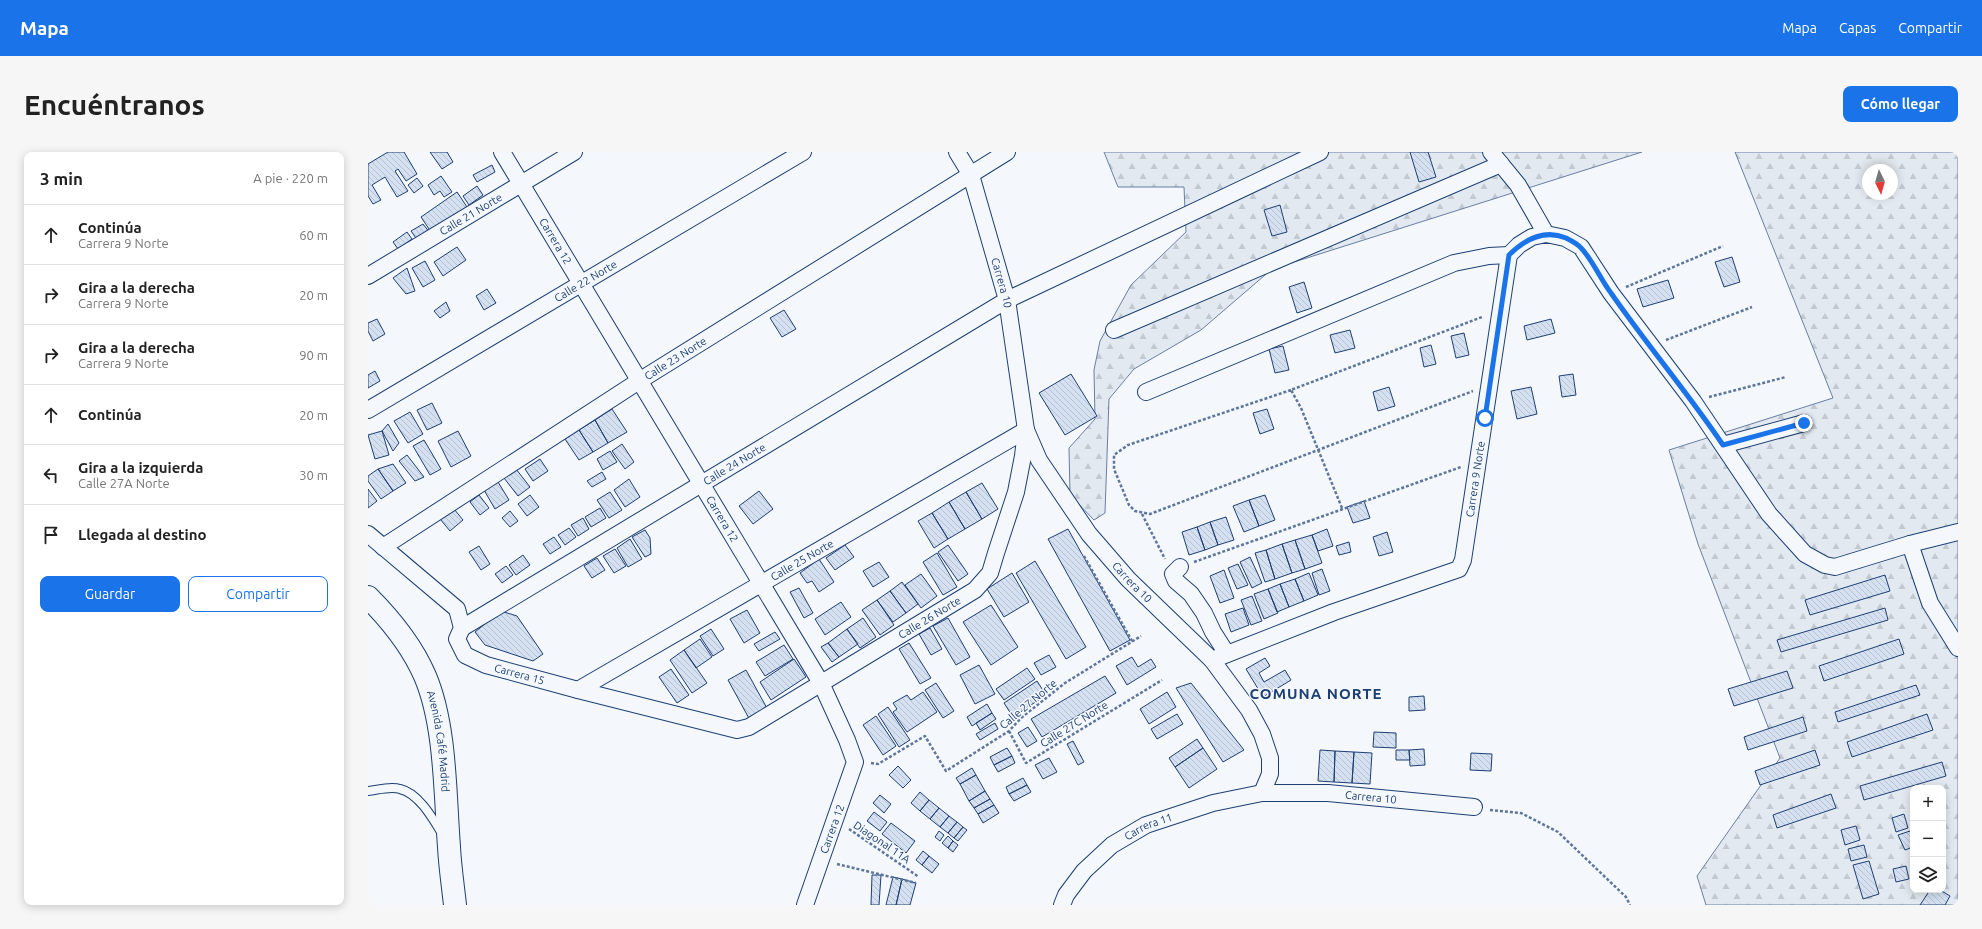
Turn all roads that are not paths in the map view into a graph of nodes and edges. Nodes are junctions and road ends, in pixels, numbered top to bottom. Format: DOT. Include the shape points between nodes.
graph roads {
  1 [pos="502,152"];
  2 [pos="574,152"];
  3 [pos="803,152"];
  4 [pos="957,152"];
  5 [pos="1007,152"];
  6 [pos="1320,152"];
  7 [pos="1496,158"];
  8 [pos="971,176"];
  9 [pos="521,184"];
  10 [pos="1546,234"];
  11 [pos="1509,255"];
  12 [pos="368,276"];
  13 [pos="580,284"];
  14 [pos="1007,300"];
  15 [pos="1114,330"];
  16 [pos="639,381"];
  17 [pos="1146,392"];
  18 [pos="368,410"];
  19 [pos="1804,423"];
  20 [pos="1026,430"];
  21 [pos="1723,445"];
  22 [pos="701,484"];
  23 [pos="1958,532"];
  24 [pos="368,534"];
  25 [pos="1910,544"];
  26 [pos="383,547"];
  27 [pos="1177,570"];
  28 [pos="761,583"];
  29 [pos="368,598"];
  30 [pos="462,628"];
  31 [pos="1958,648"];
  32 [pos="1227,654"];
  33 [pos="1212,660"];
  34 [pos="821,683"];
  35 [pos="578,690"];
  36 [pos="737,730"];
  37 [pos="368,791"];
  38 [pos="1262,793"];
  39 [pos="1474,807"];
  40 [pos="449,847"];
  41 [pos="455,905"];
  42 [pos="805,905"];
  43 [pos="1062,905"];
  1 -- 9 [label="street, Carrera 12"];
  2 -- 9 [label="street, Calle 21 Norte"];
  3 -- 13 [label="street, Calle 22 Norte"];
  4 -- 8 [label="street, Carrera 10"];
  5 -- 8 [label="street, Calle 23 Norte"];
  6 -- 14 [label="street, Calle 24 Norte"];
  7 -- 10 [label="street" via="1518,185"];
  7 -- 15 [label="street"];
  8 -- 14 [label="street, Carrera 10"];
  8 -- 16 [label="street, Calle 23 Norte"];
  9 -- 12 [label="street, Calle 21 Norte"];
  9 -- 13 [label="street, Carrera 12"];
  10 -- 11 [label="street" via="1532,237"];
  10 -- 21 [label="street" via="1565,238 1581,247 1611,293"];
  11 -- 17 [label="street" via="1454,263"];
  11 -- 32 [label="street, Carrera 9 Norte" via="1463,560 1459,569 1334,612"];
  13 -- 16 [label="street, Carrera 12"];
  13 -- 18 [label="street, Calle 22 Norte"];
  14 -- 20 [label="street, Carrera 10"];
  14 -- 22 [label="street, Calle 24 Norte"];
  16 -- 22 [label="street, Carrera 12"];
  16 -- 26 [label="street, Calle 23 Norte"];
  19 -- 21 [label="street"];
  20 -- 28 [label="street, Calle 25 Norte"];
  20 -- 33 [label="street, Carrera 10" via="1039,460 1089,534 1128,579"];
  20 -- 34 [label="street, Calle 26 Norte" via="1016,492 990,573 975,590"];
  21 -- 25 [label="street" via="1770,514 1805,554 1815,560 1825,565 1843,566"];
  22 -- 28 [label="street, Carrera 12"];
  22 -- 30 [label="street, Calle 24 Norte"];
  23 -- 25 [label="street"];
  24 -- 26 [label="street, Carrera 15"];
  25 -- 31 [label="street" via="1930,603"];
  26 -- 30 [label="street, Carrera 15" via="457,609"];
  27 -- 32 [label="street" via="1176,581 1191,594"];
  28 -- 34 [label="street, Carrera 12"];
  28 -- 35 [label="street, Calle 25 Norte"];
  29 -- 40 [label="street, Avenida Café Madrid" via="392,623 425,677 444,767"];
  30 -- 35 [label="street, Carrera 15" via="457,639 465,656 486,665"];
  32 -- 33 [label="street, Carrera 9 Norte"];
  33 -- 38 [label="street, Carrera 10" via="1249,710 1262,734 1270,758 1270,774"];
  34 -- 36 [label="street, Calle 26 Norte" via="749,727"];
  34 -- 42 [label="street, Carrera 12" via="855,762"];
  35 -- 36 [label="street, Carrera 15"];
  37 -- 40 [label="lane" via="390,788 409,793 434,820"];
  38 -- 39 [label="street, Carrera 10" via="1328,793"];
  38 -- 43 [label="street, Carrera 11" via="1213,803 1146,825 1112,845 1084,871 1066,895"];
  40 -- 41 [label="street, Avenida Café Madrid"];
}
